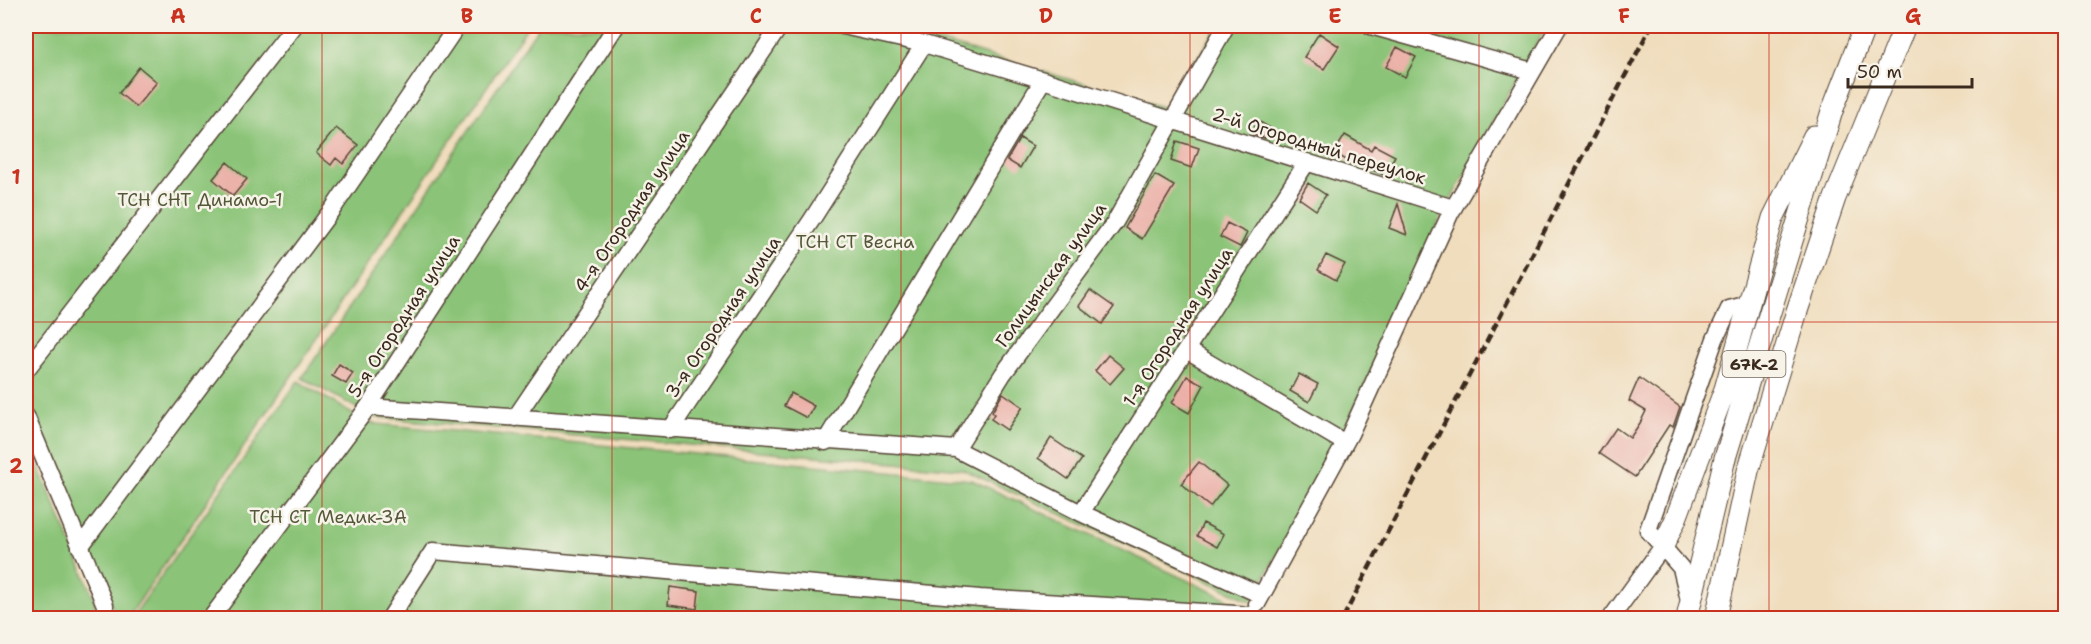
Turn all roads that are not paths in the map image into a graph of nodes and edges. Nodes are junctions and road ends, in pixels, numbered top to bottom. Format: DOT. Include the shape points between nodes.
graph roads {
  1 [pos="294,26"];
  2 [pos="457,26"];
  3 [pos="616,26"];
  4 [pos="780,26"];
  5 [pos="843,26"];
  6 [pos="1226,26"];
  7 [pos="1371,26"];
  8 [pos="1559,26"];
  9 [pos="1865,26"];
  10 [pos="1905,26"];
  11 [pos="924,44"];
  12 [pos="1532,71"];
  13 [pos="1043,80"];
  14 [pos="1832,111"];
  15 [pos="1173,121"];
  16 [pos="1307,162"];
  17 [pos="1453,208"];
  18 [pos="1187,350"];
  19 [pos="26,370"];
  20 [pos="368,407"];
  21 [pos="26,416"];
  22 [pos="515,418"];
  23 [pos="670,430"];
  24 [pos="825,442"];
  25 [pos="1345,443"];
  26 [pos="956,449"];
  27 [pos="1081,513"];
  28 [pos="1663,546"];
  29 [pos="80,547"];
  30 [pos="1261,595"];
  31 [pos="1689,611"];
  32 [pos="1250,617"];
  33 [pos="105,618"];
  34 [pos="211,618"];
  35 [pos="390,618"];
  36 [pos="1611,618"];
  37 [pos="1716,618"];
  1 -- 19 [label="street"];
  2 -- 29 [label="street" via="334,207"];
  3 -- 20 [label="street, 5-я Огородная улица"];
  4 -- 22 [label="street, 4-я Огородная улица"];
  5 -- 11 [label="street, 2-й Огородный переулок"];
  6 -- 15 [label="street, Голицынская улица"];
  7 -- 12 [label="street"];
  8 -- 12 [label="street"];
  9 -- 14 [label="main road, 67К-2"];
  10 -- 37 [label="main road, 67К-2" via="1835,198 1797,311 1748,471"];
  11 -- 13 [label="street, 2-й Огородный переулок"];
  11 -- 23 [label="street, 3-я Огородная улица"];
  12 -- 17 [label="street"];
  13 -- 15 [label="street, 2-й Огородный переулок"];
  13 -- 24 [label="street"];
  14 -- 28 [label="main road" via="1815,133 1773,218 1725,389"];
  14 -- 31 [label="main road, 67К-2" via="1725,458"];
  15 -- 16 [label="street, 2-й Огородный переулок"];
  15 -- 26 [label="street, Голицынская улица" via="1115,222 1003,374"];
  16 -- 17 [label="street, 2-й Огородный переулок"];
  16 -- 18 [label="street, 1-я Огородная улица"];
  17 -- 25 [label="street"];
  18 -- 25 [label="street"];
  18 -- 27 [label="street, 1-я Огородная улица"];
  20 -- 22 [label="street"];
  20 -- 34 [label="street, 5-я Огородная улица"];
  21 -- 29 [label="street"];
  22 -- 23 [label="street"];
  23 -- 24 [label="street"];
  24 -- 26 [label="street"];
  25 -- 30 [label="street"];
  26 -- 27 [label="street"];
  27 -- 30 [label="street"];
  28 -- 31 [label="street" via="1681,568"];
  28 -- 36 [label="street"];
  29 -- 33 [label="street" via="105,605"];
  30 -- 32 [label="street"];
  32 -- 35 [label="street" via="434,551"];
}
